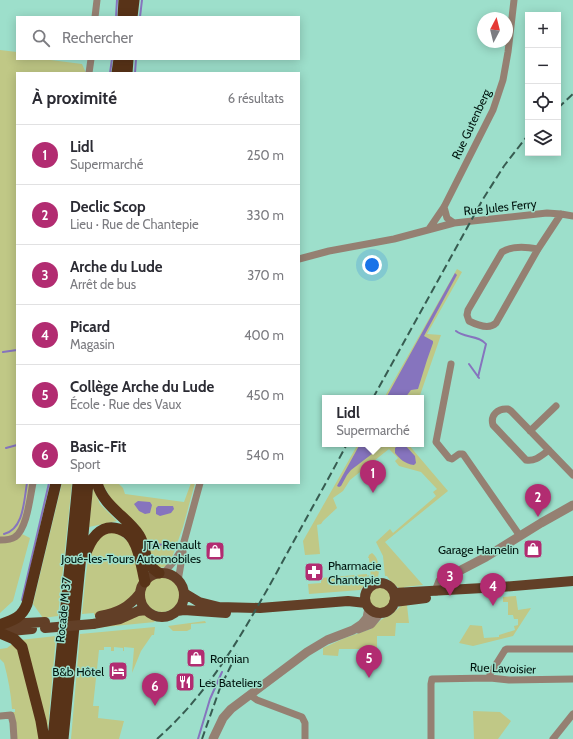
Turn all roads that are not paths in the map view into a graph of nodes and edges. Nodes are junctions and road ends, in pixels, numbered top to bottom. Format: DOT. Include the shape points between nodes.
graph roads {
  1 [pos="97,0"];
  2 [pos="124,0"];
  3 [pos="134,0"];
  4 [pos="514,0"];
  5 [pos="95,16"];
  6 [pos="123,16"];
  7 [pos="132,16"];
  8 [pos="91,60"];
  9 [pos="119,60"];
  10 [pos="128,60"];
  11 [pos="89,72"];
  12 [pos="117,72"];
  13 [pos="127,72"];
  14 [pos="444,207"];
  15 [pos="560,214"];
  16 [pos="573,216"];
  17 [pos="454,223"];
  18 [pos="429,229"];
  19 [pos="538,249"];
  20 [pos="300,259"];
  21 [pos="451,364"];
  22 [pos="556,406"];
  23 [pos="530,431"];
  24 [pos="549,450"];
  25 [pos="573,475"];
  26 [pos="33,484"];
  27 [pos="56,484"];
  28 [pos="78,484"];
  29 [pos="88,484"];
  30 [pos="97,484"];
  31 [pos="200,484"];
  32 [pos="573,506"];
  33 [pos="520,536"];
  34 [pos="0,540"];
  35 [pos="184,542"];
  36 [pos="161,573"];
  37 [pos="79,574"];
  38 [pos="453,575"];
  39 [pos="178,581"];
  40 [pos="144,582"];
  41 [pos="573,582"];
  42 [pos="436,591"];
  43 [pos="140,593"];
  44 [pos="184,593"];
  45 [pos="450,593"];
  46 [pos="394,597"];
  47 [pos="367,602"];
  48 [pos="257,608"];
  49 [pos="146,610"];
  50 [pos="177,611"];
  51 [pos="380,613"];
  52 [pos="93,620"];
  53 [pos="0,628"];
  54 [pos="353,630"];
  55 [pos="573,649"];
  56 [pos="490,678"];
  57 [pos="573,680"];
  58 [pos="250,695"];
  59 [pos="573,714"];
  60 [pos="0,716"];
  61 [pos="570,723"];
  62 [pos="14,739"];
  63 [pos="44,739"];
  64 [pos="53,739"];
  65 [pos="63,739"];
  66 [pos="213,739"];
  67 [pos="305,739"];
  68 [pos="431,739"];
  69 [pos="553,739"];
  1 -- 5 [label="street"];
  2 -- 6 [label="highway"];
  3 -- 7 [label="highway"];
  4 -- 14 [label="street, Rue Gutenberg" via="506,66 493,110"];
  8 -- 11 [label="street"];
  9 -- 12 [label="highway"];
  10 -- 13 [label="highway"];
  14 -- 17 [label="street" via="447,218"];
  14 -- 18 [label="street, Rue Gutenberg"];
  15 -- 16 [label="street, Rue Jules Ferry"];
  15 -- 17 [label="street, Rue Jules Ferry" via="547,213"];
  15 -- 19 [label="street"];
  17 -- 18 [label="street, Rue Jules Ferry"];
  18 -- 20 [label="street"];
  19 -- 19 [label="street" via="496,323 487,327 470,321 468,310 502,252 507,249"];
  21 -- 33 [label="street" via="436,442 449,458 463,454"];
  22 -- 23 [label="street"];
  23 -- 24 [label="street"];
  23 -- 24 [label="street" via="508,409 497,412 492,419 493,425 526,460 535,460"];
  24 -- 25 [label="street"];
  26 -- 34 [label="street" via="22,530 12,538"];
  27 -- 53 [label="highway" via="25,610 18,618"];
  28 -- 64 [label="highway, Rocade M 37"];
  29 -- 37 [label="highway, Rocade M 37"];
  30 -- 36 [label="highway" via="109,506 140,537 150,565"];
  31 -- 35 [label="street"];
  32 -- 33 [label="street"];
  33 -- 38 [label="street"];
  35 -- 36 [label="street" via="175,560"];
  35 -- 39 [label="street"];
  36 -- 39 [label="main road" via="173,576"];
  36 -- 40 [label="main road"];
  37 -- 40 [label="highway" via="92,538 102,530 116,528 128,534 133,540"];
  37 -- 65 [label="highway, Rocade M 37"];
  38 -- 42 [label="street" via="440,581"];
  38 -- 45 [label="street"];
  39 -- 44 [label="main road"];
  40 -- 43 [label="main road"];
  41 -- 45 [label="main road"];
  42 -- 45 [label="main road"];
  42 -- 46 [label="main road"];
  43 -- 49 [label="main road"];
  43 -- 52 [label="main road" via="132,603"];
  44 -- 48 [label="main road" via="199,602 215,606"];
  44 -- 50 [label="main road"];
  45 -- 46 [label="main road"];
  46 -- 47 [label="main road" via="386,584 377,583 369,588"];
  46 -- 51 [label="main road" via="389,610"];
  47 -- 48 [label="main road" via="348,601"];
  47 -- 51 [label="main road" via="372,611"];
  47 -- 54 [label="street" via="367,618"];
  48 -- 50 [label="main road" via="224,613"];
  49 -- 50 [label="main road" via="161,617"];
  49 -- 52 [label="main road" via="115,620"];
  51 -- 54 [label="street" via="371,624"];
  52 -- 53 [label="main road"];
  53 -- 63 [label="highway" via="22,647"];
  54 -- 58 [label="street" via="317,646"];
  55 -- 56 [label="street" via="508,648 490,674"];
  56 -- 57 [label="street, Rue Lavoisier"];
  56 -- 68 [label="street, Rue Lavoisier" via="432,679"];
  58 -- 66 [label="street" via="226,714"];
  58 -- 67 [label="street" via="302,717 305,723"];
  59 -- 61 [label="street"];
  60 -- 62 [label="street" via="11,715"];
  61 -- 69 [label="street"];
}
